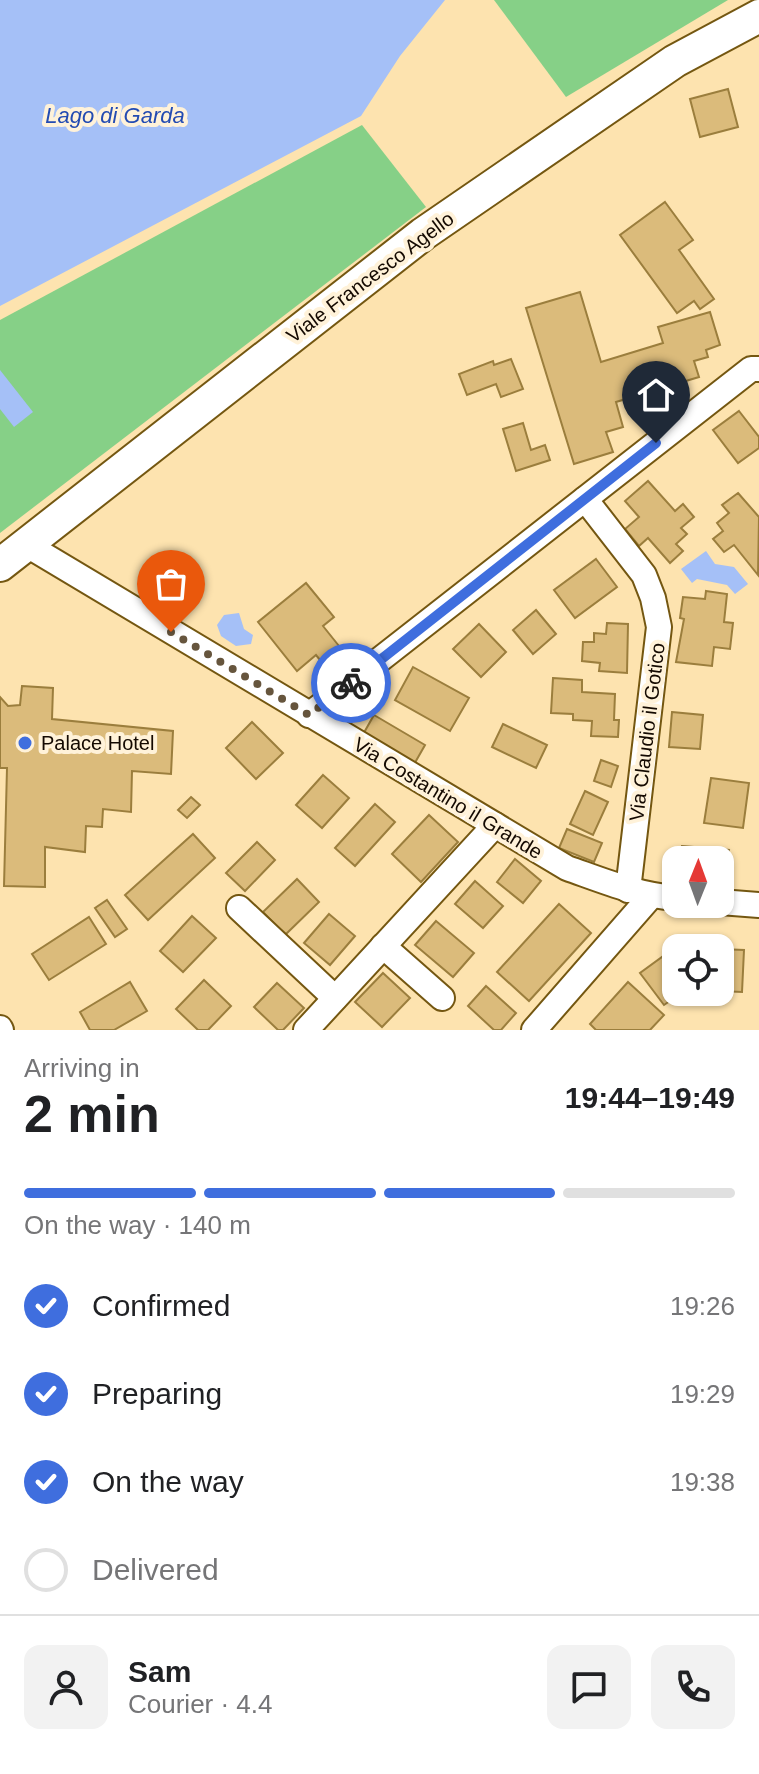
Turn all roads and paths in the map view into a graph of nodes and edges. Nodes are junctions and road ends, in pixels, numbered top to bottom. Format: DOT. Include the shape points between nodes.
graph roads {
  1 [pos="759,16"];
  2 [pos="755,369"];
  3 [pos="585,499"];
  4 [pos="27,545"];
  5 [pos="0,565"];
  6 [pos="309,715"];
  7 [pos="495,825"];
  8 [pos="640,893"];
  9 [pos="662,896"];
  10 [pos="734,903"];
  11 [pos="759,905"];
  12 [pos="239,908"];
  13 [pos="383,946"];
  14 [pos="335,998"];
  15 [pos="442,998"];
  16 [pos="306,1030"];
  17 [pos="534,1030"];
  1 -- 4 [label="main road, Viale Francesco Agello" via="675,61 423,234"];
  2 -- 3 [label="street"];
  3 -- 6 [label="street"];
  3 -- 8 [label="street, Via Claudio il Gotico" via="644,575 659,627"];
  4 -- 5 [label="main road, Viale Francesco Agello"];
  4 -- 6 [label="street, Via Costantino il Grande"];
  6 -- 7 [label="street, Via Costantino il Grande"];
  7 -- 8 [label="street, Via Costantino il Grande" via="567,868"];
  7 -- 13 [label="street"];
  8 -- 9 [label="street, Via Costantino il Grande"];
  8 -- 17 [label="street"];
  10 -- 11 [label="street"];
  12 -- 14 [label="street"];
  13 -- 14 [label="street"];
  13 -- 15 [label="street"];
  14 -- 16 [label="street"];
}
